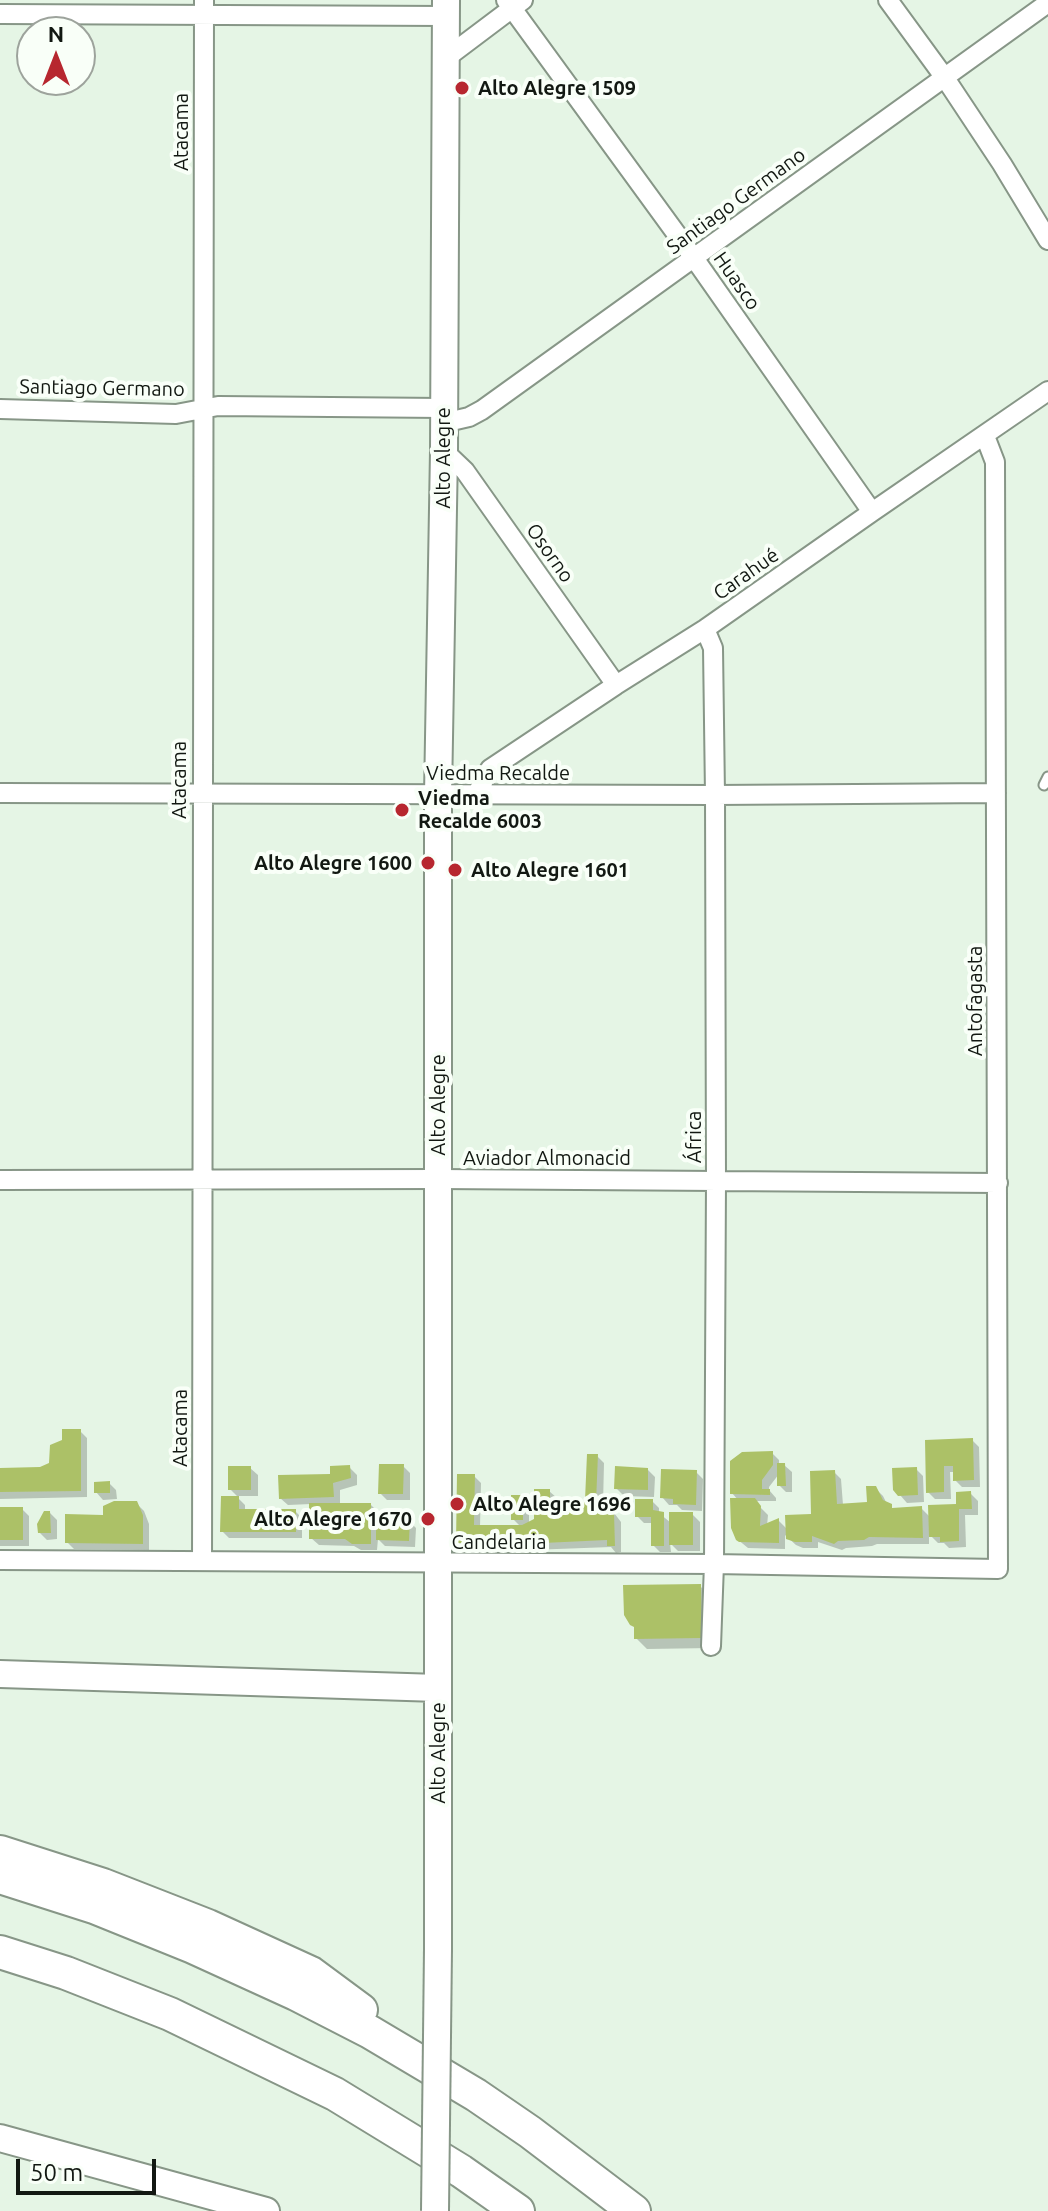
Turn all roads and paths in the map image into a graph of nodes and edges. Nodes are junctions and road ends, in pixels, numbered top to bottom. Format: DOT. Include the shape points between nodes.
graph roads {
  1 [pos="888,0"];
  2 [pos="514,3"];
  3 [pos="1048,3"];
  4 [pos="204,7"];
  5 [pos="446,8"];
  6 [pos="0,14"];
  7 [pos="446,58"];
  8 [pos="945,78"];
  9 [pos="1048,240"];
  10 [pos="694,258"];
  11 [pos="1048,391"];
  12 [pos="0,409"];
  13 [pos="203,409"];
  14 [pos="443,416"];
  15 [pos="985,436"];
  16 [pos="444,451"];
  17 [pos="872,512"];
  18 [pos="705,629"];
  19 [pos="616,685"];
  20 [pos="0,793"];
  21 [pos="996,793"];
  22 [pos="201,795"];
  23 [pos="438,795"];
  24 [pos="476,795"];
  25 [pos="715,795"];
  26 [pos="438,1179"];
  27 [pos="0,1180"];
  28 [pos="202,1180"];
  29 [pos="716,1182"];
  30 [pos="998,1183"];
  31 [pos="0,1560"];
  32 [pos="202,1561"];
  33 [pos="437,1563"];
  34 [pos="714,1564"];
  35 [pos="998,1569"];
  36 [pos="711,1646"];
  37 [pos="0,1674"];
  38 [pos="438,1688"];
  39 [pos="0,1852"];
  40 [pos="0,1877"];
  41 [pos="0,1952"];
  42 [pos="0,1972"];
  43 [pos="476,2095"];
  44 [pos="530,2132"];
  45 [pos="0,2138"];
  46 [pos="266,2211"];
  47 [pos="435,2211"];
  48 [pos="483,2211"];
  49 [pos="518,2211"];
  50 [pos="634,2211"];
  51 [pos="659,2211"];
  1 -- 8 [label="street"];
  2 -- 7 [label="street"];
  2 -- 10 [label="street, Huasco"];
  3 -- 8 [label="street, Santiago Germano"];
  4 -- 5 [label="street"];
  4 -- 6 [label="street"];
  4 -- 13 [label="street, Atacama"];
  5 -- 7 [label="main road, Alto Alegre"];
  7 -- 14 [label="main road, Alto Alegre"];
  8 -- 9 [label="street"];
  8 -- 10 [label="street, Santiago Germano"];
  10 -- 14 [label="street, Santiago Germano" via="482,410 469,417"];
  10 -- 17 [label="street, Huasco"];
  11 -- 15 [label="street, Carahué"];
  12 -- 13 [label="street, Santiago Germano" via="176,414"];
  13 -- 14 [label="street, Santiago Germano"];
  13 -- 22 [label="street, Atacama"];
  14 -- 16 [label="main road, Alto Alegre"];
  15 -- 17 [label="street, Carahué"];
  15 -- 21 [label="street, Antofagasta" via="995,462"];
  16 -- 19 [label="street, Osorno" via="465,471"];
  16 -- 23 [label="main road, Alto Alegre"];
  17 -- 18 [label="street, Carahué"];
  18 -- 19 [label="street, Carahué"];
  18 -- 25 [label="street, África" via="713,648"];
  19 -- 24 [label="street, Carahué" via="490,769"];
  20 -- 22 [label="street, Viedma Recalde"];
  21 -- 25 [label="street, Viedma Recalde"];
  21 -- 30 [label="street, Antofagasta"];
  22 -- 23 [label="street, Viedma Recalde"];
  22 -- 28 [label="street, Atacama"];
  23 -- 24 [label="street, Viedma Recalde"];
  23 -- 26 [label="main road, Alto Alegre"];
  24 -- 25 [label="street, Viedma Recalde"];
  25 -- 29 [label="street, África"];
  26 -- 28 [label="street, Aviador Almonacid"];
  26 -- 29 [label="street, Aviador Almonacid"];
  26 -- 33 [label="main road, Alto Alegre"];
  27 -- 28 [label="street, Aviador Almonacid"];
  28 -- 32 [label="street, Atacama"];
  29 -- 30 [label="street, Aviador Almonacid"];
  29 -- 34 [label="street, África"];
  30 -- 35 [label="street, Antofagasta"];
  31 -- 32 [label="street, Candelaria"];
  32 -- 33 [label="street, Candelaria"];
  33 -- 34 [label="street, Candelaria"];
  33 -- 38 [label="main road, Alto Alegre"];
  34 -- 35 [label="street, Candelaria"];
  34 -- 36 [label="street, África"];
  37 -- 38 [label="main road"];
  38 -- 47 [label="main road, Alto Alegre, bridge"];
  39 -- 43 [label="highway" via="103,1885 311,1973"];
  40 -- 43 [label="highway" via="94,1907 296,1994"];
  41 -- 49 [label="highway" via="170,2014 321,2087"];
  42 -- 48 [label="highway" via="245,2069 394,2152"];
  43 -- 44 [label="highway"];
  44 -- 50 [label="highway"];
  44 -- 51 [label="highway"];
  45 -- 46 [label="main road"];
}
